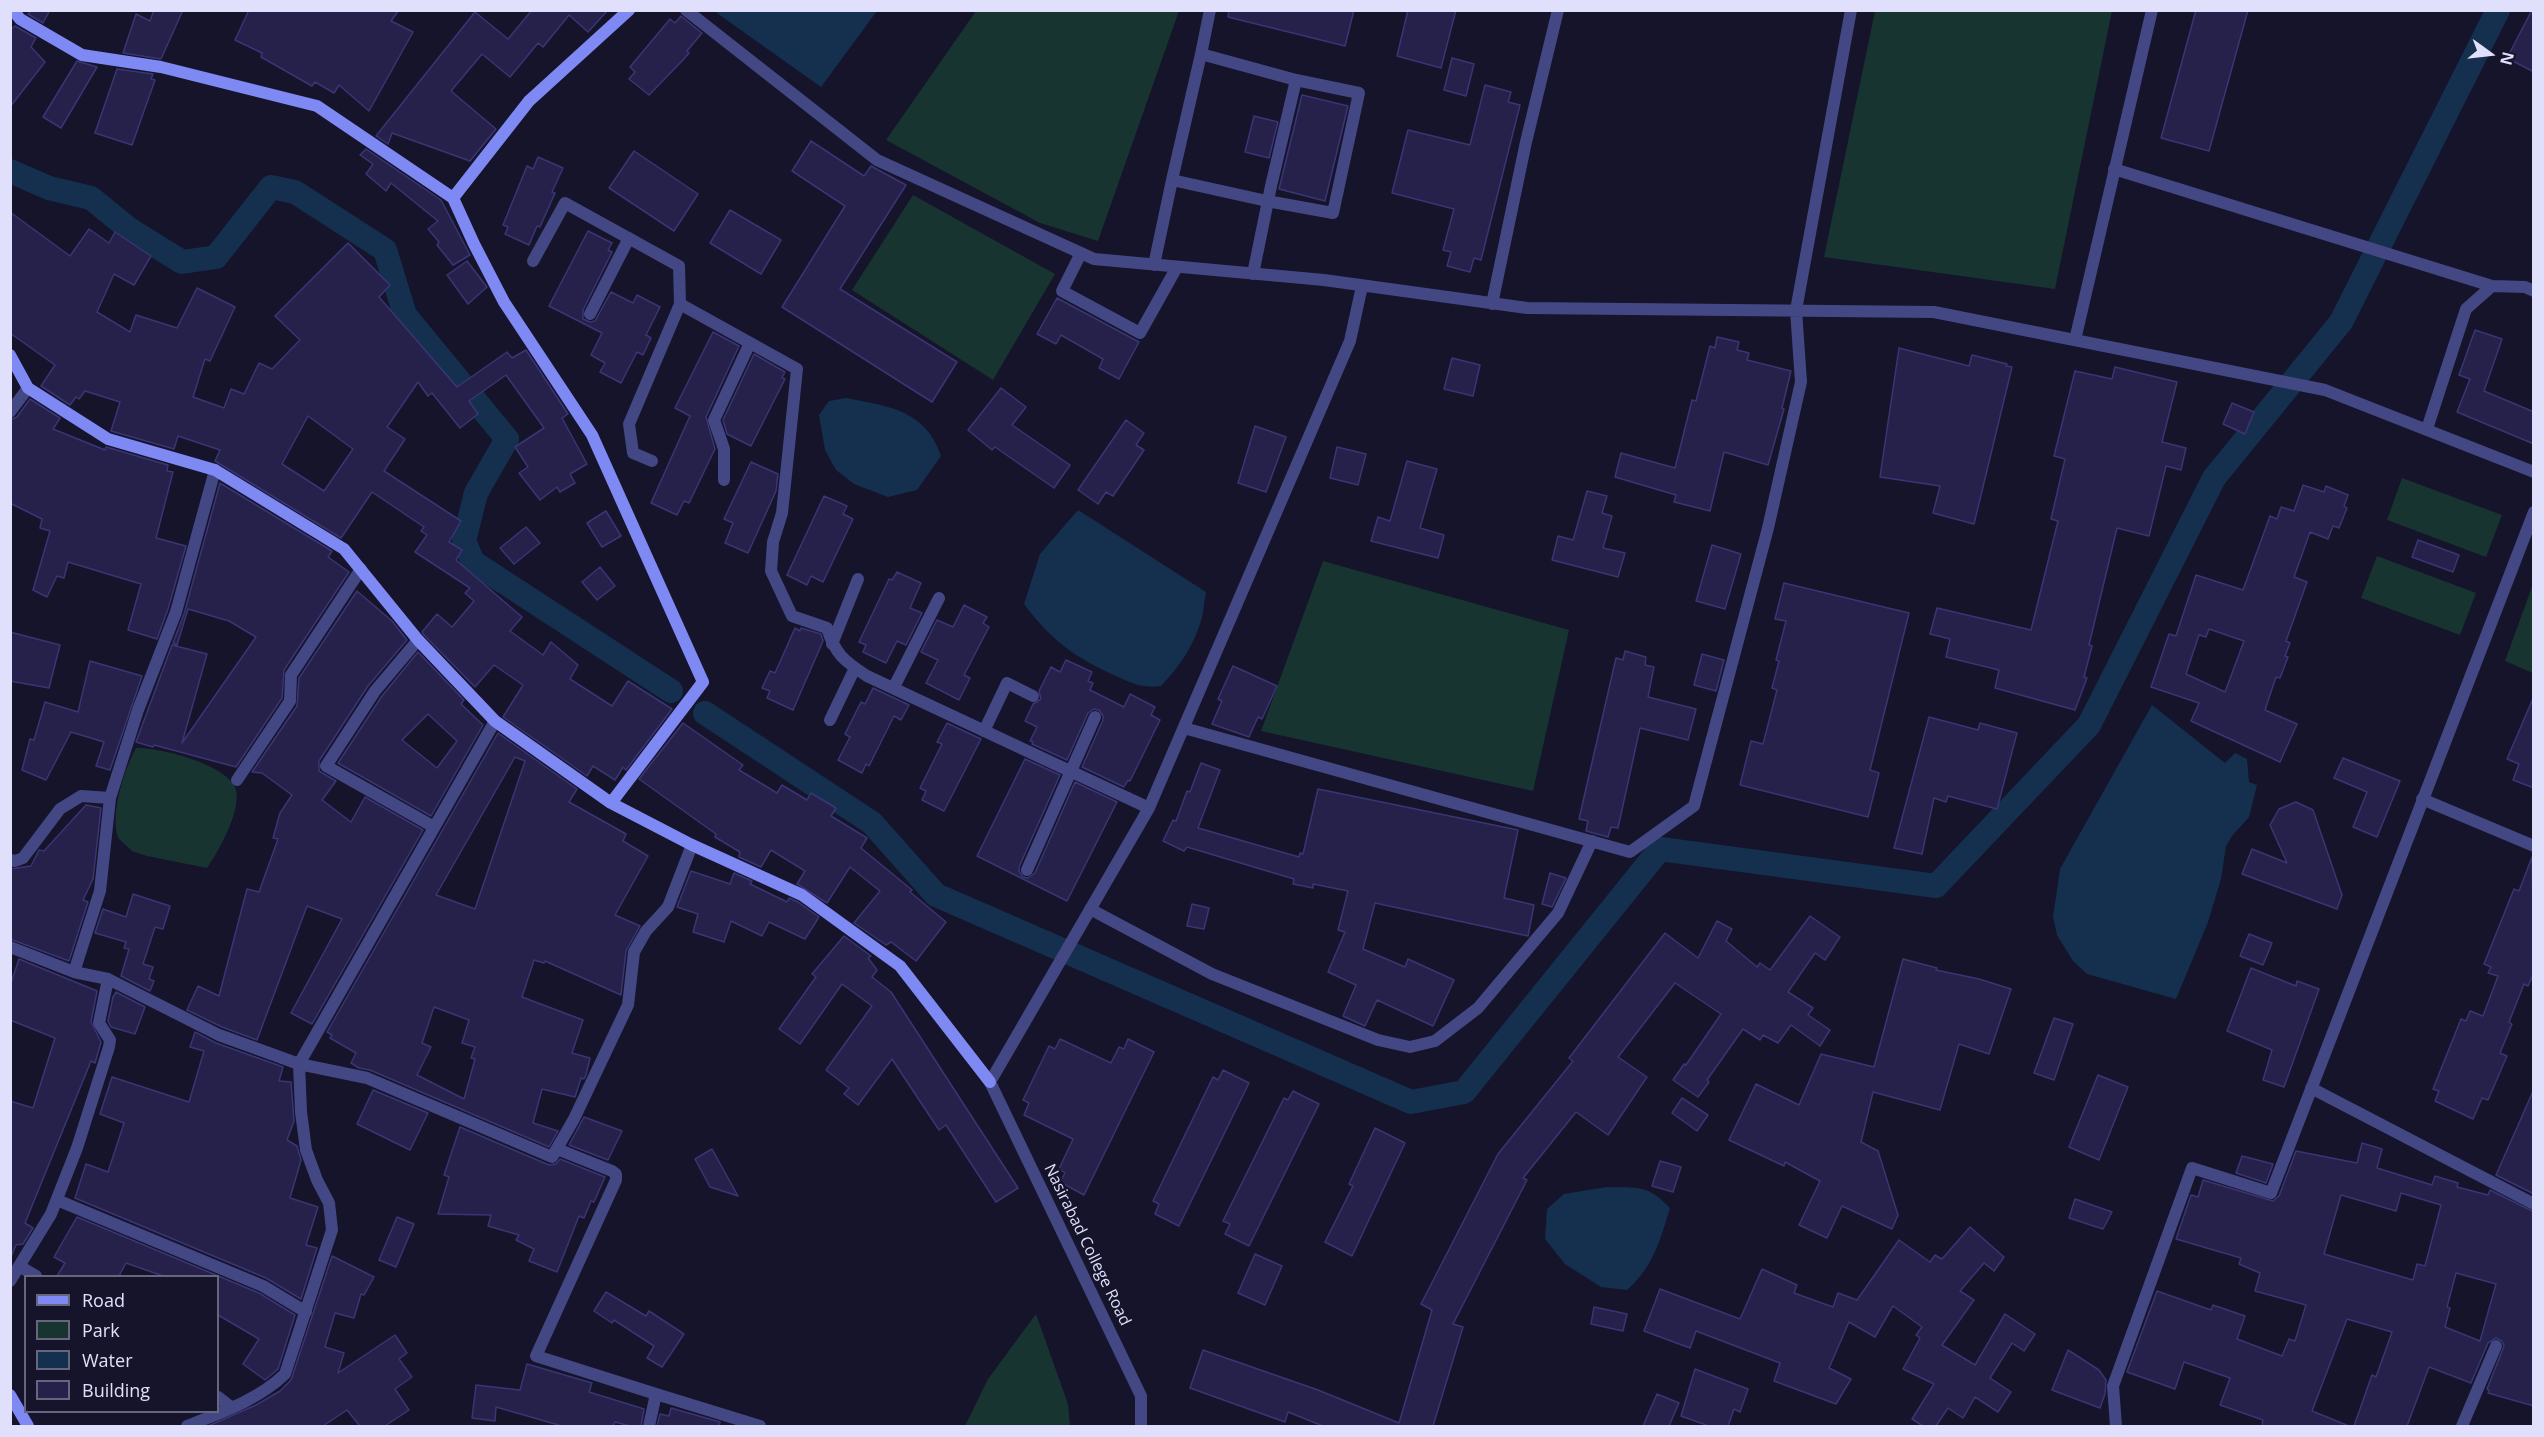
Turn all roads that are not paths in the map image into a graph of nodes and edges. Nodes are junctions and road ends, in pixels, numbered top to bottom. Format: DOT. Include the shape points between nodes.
graph roads {
  1 [pos="13,10"];
  2 [pos="629,10"];
  3 [pos="686,10"];
  4 [pos="1210,10"];
  5 [pos="1558,10"];
  6 [pos="1851,10"];
  7 [pos="2152,10"];
  8 [pos="1201,54"];
  9 [pos="1296,80"];
  10 [pos="2114,169"];
  11 [pos="1172,180"];
  12 [pos="453,198"];
  13 [pos="1267,201"];
  14 [pos="628,238"];
  15 [pos="1081,253"];
  16 [pos="534,261"];
  17 [pos="1154,264"];
  18 [pos="1177,267"];
  19 [pos="1253,273"];
  20 [pos="1362,285"];
  21 [pos="2492,286"];
  22 [pos="2534,291"];
  23 [pos="680,304"];
  24 [pos="1492,304"];
  25 [pos="1796,310"];
  26 [pos="590,314"];
  27 [pos="2075,340"];
  28 [pos="750,343"];
  29 [pos="10,355"];
  30 [pos="28,388"];
  31 [pos="10,412"];
  32 [pos="2427,429"];
  33 [pos="652,461"];
  34 [pos="215,470"];
  35 [pos="2534,472"];
  36 [pos="724,480"];
  37 [pos="2534,512"];
  38 [pos="361,569"];
  39 [pos="858,579"];
  40 [pos="939,598"];
  41 [pos="418,640"];
  42 [pos="832,644"];
  43 [pos="855,668"];
  44 [pos="894,687"];
  45 [pos="1033,696"];
  46 [pos="1095,717"];
  47 [pos="830,720"];
  48 [pos="495,721"];
  49 [pos="1184,728"];
  50 [pos="984,731"];
  51 [pos="1070,773"];
  52 [pos="237,780"];
  53 [pos="110,798"];
  54 [pos="2422,799"];
  55 [pos="611,803"];
  56 [pos="1149,808"];
  57 [pos="434,827"];
  58 [pos="1592,841"];
  59 [pos="692,845"];
  60 [pos="2534,846"];
  61 [pos="10,860"];
  62 [pos="1027,870"];
  63 [pos="1090,909"];
  64 [pos="10,947"];
  65 [pos="74,972"];
  66 [pos="108,979"];
  67 [pos="298,1064"];
  68 [pos="990,1082"];
  69 [pos="2311,1088"];
  70 [pos="557,1149"];
  71 [pos="57,1200"];
  72 [pos="2534,1204"];
  73 [pos="13,1274"];
  74 [pos="306,1312"];
  75 [pos="2496,1346"];
  76 [pos="656,1394"];
  77 [pos="10,1395"];
  78 [pos="219,1398"];
  79 [pos="232,1408"];
  80 [pos="28,1426"];
  81 [pos="188,1426"];
  82 [pos="649,1426"];
  83 [pos="760,1426"];
  84 [pos="1141,1426"];
  85 [pos="2116,1426"];
  86 [pos="2462,1426"];
  1 -- 12 [label="street" via="20,19 82,55 161,67 317,106"];
  2 -- 12 [label="street" via="529,101"];
  3 -- 15 [label="street" via="877,160"];
  4 -- 8 [label="street"];
  5 -- 24 [label="street"];
  6 -- 25 [label="street"];
  7 -- 10 [label="street"];
  8 -- 9 [label="street"];
  8 -- 11 [label="street"];
  9 -- 13 [label="street"];
  9 -- 13 [label="street" via="1359,93 1333,213"];
  10 -- 21 [label="street"];
  10 -- 27 [label="street"];
  11 -- 13 [label="street"];
  11 -- 17 [label="street"];
  12 -- 55 [label="street" via="504,302 592,435 703,682"];
  13 -- 19 [label="street"];
  14 -- 16 [label="street" via="565,203"];
  14 -- 23 [label="street" via="679,266"];
  14 -- 26 [label="street"];
  15 -- 17 [label="street" via="1094,259"];
  15 -- 18 [label="street" via="1062,291 1140,333"];
  17 -- 18 [label="street"];
  18 -- 19 [label="street"];
  19 -- 20 [label="street"];
  20 -- 24 [label="street"];
  20 -- 49 [label="street" via="1350,341"];
  21 -- 22 [label="street"];
  21 -- 32 [label="street" via="2466,309"];
  23 -- 28 [label="street"];
  23 -- 33 [label="street" via="629,424 633,453"];
  24 -- 25 [label="street" via="1527,308"];
  25 -- 27 [label="street" via="1934,312"];
  25 -- 58 [label="street" via="1801,382 1768,528 1694,806 1630,852"];
  27 -- 32 [label="street" via="2325,390"];
  28 -- 36 [label="street" via="714,420 724,449"];
  28 -- 42 [label="street" via="797,369 782,513 773,542 771,572 792,616 827,628"];
  29 -- 30 [label="street"];
  30 -- 31 [label="street"];
  30 -- 34 [label="street" via="108,439"];
  32 -- 35 [label="street"];
  34 -- 38 [label="street" via="344,549"];
  34 -- 53 [label="street" via="176,612 138,710"];
  37 -- 54 [label="street"];
  38 -- 41 [label="street"];
  38 -- 52 [label="street" via="291,675 290,701"];
  39 -- 42 [label="street"];
  40 -- 44 [label="street"];
  41 -- 48 [label="street"];
  41 -- 57 [label="street" via="375,691 326,766"];
  42 -- 43 [label="street" via="844,662"];
  43 -- 44 [label="street"];
  43 -- 47 [label="street"];
  44 -- 50 [label="street"];
  45 -- 50 [label="street" via="1007,683"];
  46 -- 51 [label="street"];
  48 -- 55 [label="street"];
  48 -- 57 [label="street"];
  49 -- 56 [label="street"];
  49 -- 58 [label="street"];
  50 -- 51 [label="street"];
  51 -- 56 [label="street"];
  51 -- 62 [label="street"];
  53 -- 61 [label="street" via="81,796 60,809 23,858"];
  53 -- 65 [label="street" via="100,891"];
  54 -- 60 [label="street"];
  54 -- 69 [label="street"];
  55 -- 59 [label="street"];
  56 -- 63 [label="street"];
  57 -- 67 [label="street"];
  58 -- 63 [label="street" via="1558,912 1478,1008 1435,1041 1410,1047 1378,1040 1212,974"];
  59 -- 68 [label="street" via="802,895 900,966"];
  59 -- 70 [label="street" via="668,908 646,931 634,952 628,1005"];
  63 -- 68 [label="street"];
  64 -- 65 [label="street"];
  65 -- 66 [label="street"];
  66 -- 67 [label="street" via="219,1035"];
  66 -- 71 [label="street" via="99,1023 110,1040 109,1047"];
  67 -- 70 [label="street" via="367,1078 550,1158"];
  67 -- 74 [label="street" via="306,1150 329,1203 332,1230"];
  68 -- 84 [label="street, Nasirabad College Road" via="1141,1396"];
  69 -- 72 [label="street"];
  69 -- 85 [label="street" via="2271,1193 2192,1168 2113,1386"];
  70 -- 76 [label="street" via="612,1171 616,1180 536,1356"];
  71 -- 73 [label="street"];
  71 -- 74 [label="street" via="263,1286"];
  74 -- 79 [label="street" via="285,1374 270,1389"];
  75 -- 86 [label="street"];
  76 -- 82 [label="street"];
  76 -- 83 [label="street"];
  77 -- 80 [label="street"];
  78 -- 79 [label="street"];
  79 -- 81 [label="street"];
}
